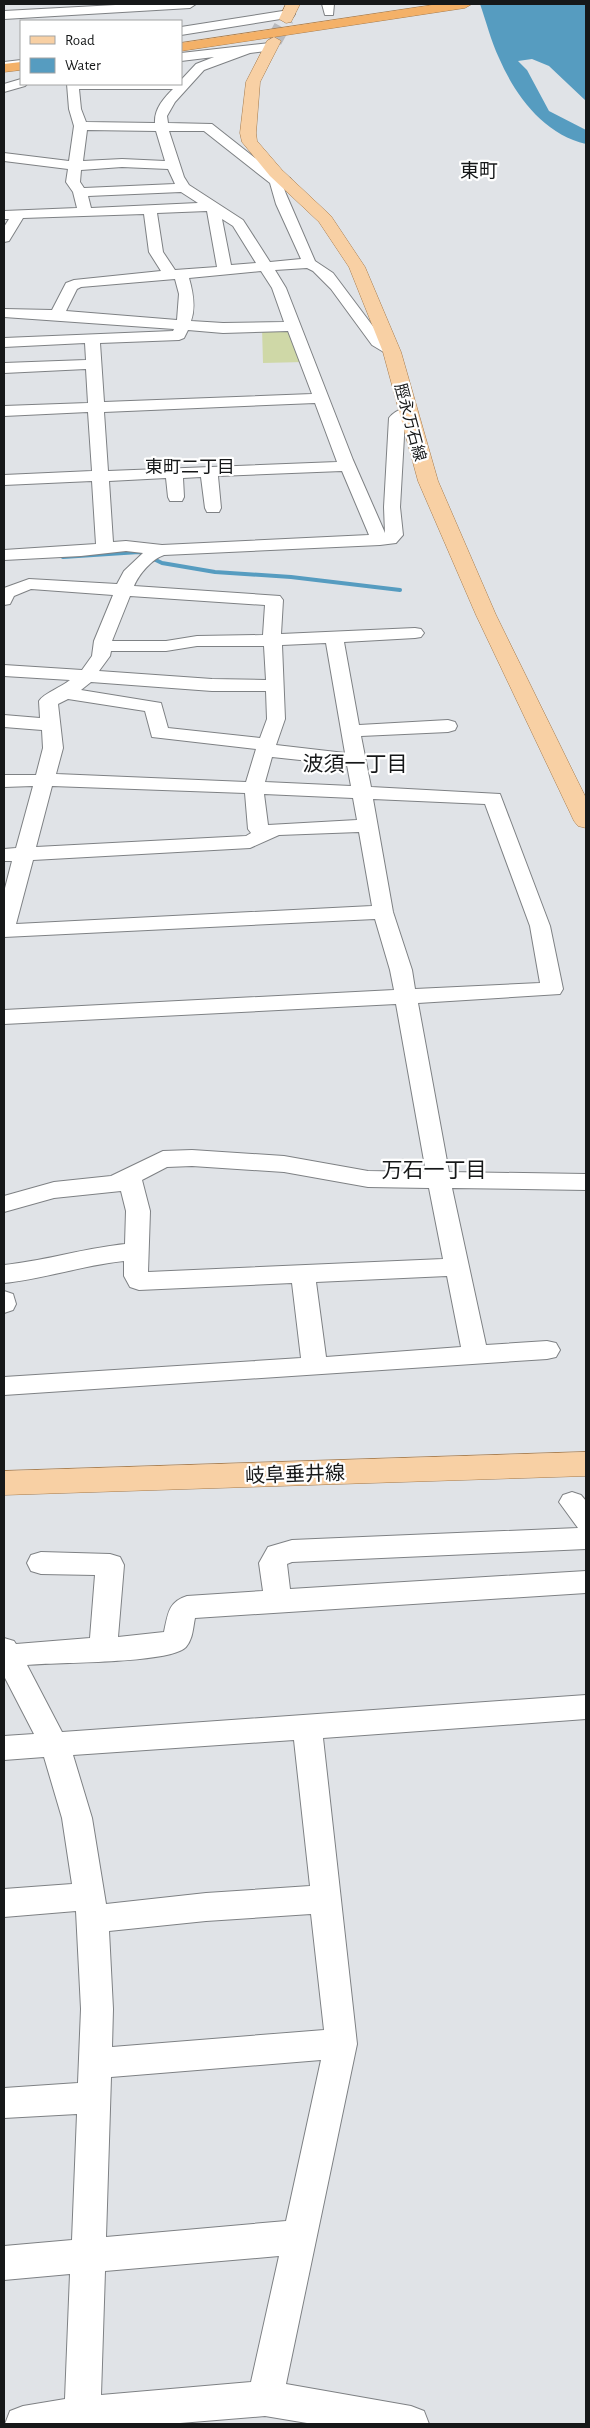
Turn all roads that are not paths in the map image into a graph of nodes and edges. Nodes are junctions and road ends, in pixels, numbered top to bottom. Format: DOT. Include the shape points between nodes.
graph roads {
  1 [pos="190,4"];
  2 [pos="435,4"];
  3 [pos="465,4"];
  4 [pos="141,6"];
  5 [pos="290,12"];
  6 [pos="4,15"];
  7 [pos="324,16"];
  8 [pos="131,20"];
  9 [pos="182,32"];
  10 [pos="182,42"];
  11 [pos="272,44"];
  12 [pos="182,47"];
  13 [pos="245,51"];
  14 [pos="20,57"];
  15 [pos="182,57"];
  16 [pos="4,58"];
  17 [pos="13,71"];
  18 [pos="72,85"];
  19 [pos="182,85"];
  20 [pos="4,88"];
  21 [pos="82,126"];
  22 [pos="162,128"];
  23 [pos="8,159"];
  24 [pos="173,165"];
  25 [pos="75,166"];
  26 [pos="282,182"];
  27 [pos="184,188"];
  28 [pos="80,192"];
  29 [pos="213,207"];
  30 [pos="150,210"];
  31 [pos="85,212"];
  32 [pos="19,214"];
  33 [pos="4,215"];
  34 [pos="4,238"];
  35 [pos="309,263"];
  36 [pos="266,266"];
  37 [pos="225,270"];
  38 [pos="176,274"];
  39 [pos="4,313"];
  40 [pos="57,315"];
  41 [pos="180,325"];
  42 [pos="294,326"];
  43 [pos="92,338"];
  44 [pos="4,342"];
  45 [pos="392,352"];
  46 [pos="94,364"];
  47 [pos="4,368"];
  48 [pos="319,395"];
  49 [pos="97,404"];
  50 [pos="4,405"];
  51 [pos="4,410"];
  52 [pos="410,413"];
  53 [pos="348,466"];
  54 [pos="209,471"];
  55 [pos="174,473"];
  56 [pos="101,476"];
  57 [pos="4,480"];
  58 [pos="176,496"];
  59 [pos="213,508"];
  60 [pos="380,540"];
  61 [pos="107,548"];
  62 [pos="162,550"];
  63 [pos="4,555"];
  64 [pos="126,589"];
  65 [pos="4,600"];
  66 [pos="415,633"];
  67 [pos="334,636"];
  68 [pos="272,640"];
  69 [pos="104,646"];
  70 [pos="4,670"];
  71 [pos="35,671"];
  72 [pos="86,676"];
  73 [pos="276,686"];
  74 [pos="66,693"];
  75 [pos="48,701"];
  76 [pos="4,721"];
  77 [pos="51,725"];
  78 [pos="448,726"];
  79 [pos="350,731"];
  80 [pos="266,748"];
  81 [pos="355,760"];
  82 [pos="44,779"];
  83 [pos="4,781"];
  84 [pos="254,788"];
  85 [pos="362,793"];
  86 [pos="586,821"];
  87 [pos="367,826"];
  88 [pos="266,834"];
  89 [pos="13,854"];
  90 [pos="383,912"];
  91 [pos="4,930"];
  92 [pos="406,997"];
  93 [pos="4,1017"];
  94 [pos="130,1178"];
  95 [pos="439,1180"];
  96 [pos="586,1182"];
  97 [pos="4,1204"];
  98 [pos="136,1251"];
  99 [pos="457,1267"];
  100 [pos="4,1274"];
  101 [pos="303,1274"];
  102 [pos="547,1350"];
  103 [pos="475,1355"];
  104 [pos="315,1367"];
  105 [pos="4,1386"];
  106 [pos="586,1464"];
  107 [pos="4,1483"];
  108 [pos="586,1538"];
  109 [pos="41,1563"];
  110 [pos="586,1582"];
  111 [pos="278,1602"];
  112 [pos="102,1649"];
  113 [pos="6,1653"];
  114 [pos="586,1707"];
  115 [pos="307,1726"];
  116 [pos="54,1744"];
  117 [pos="4,1748"];
  118 [pos="325,1899"];
  119 [pos="4,1903"];
  120 [pos="91,1908"];
  121 [pos="340,2044"];
  122 [pos="95,2063"];
  123 [pos="92,2098"];
  124 [pos="4,2103"];
  125 [pos="299,2237"];
  126 [pos="88,2256"];
  127 [pos="4,2262"];
  128 [pos="265,2398"];
  129 [pos="83,2419"];
  130 [pos="23,2424"];
  131 [pos="412,2424"];
  1 -- 4 [label="street"];
  2 -- 7 [label="highway"];
  3 -- 7 [label="highway"];
  4 -- 6 [label="street"];
  4 -- 8 [label="street"];
  5 -- 9 [label="street"];
  7 -- 10 [label="highway"];
  7 -- 12 [label="highway"];
  11 -- 15 [label="street"];
  11 -- 26 [label="main road, 脛永万石線" via="253,82 248,133 255,150"];
  13 -- 19 [label="street" via="208,63"];
  14 -- 16 [label="street"];
  17 -- 20 [label="street"];
  18 -- 21 [label="street" via="75,109"];
  19 -- 22 [label="street" via="161,116"];
  21 -- 22 [label="street"];
  21 -- 25 [label="street"];
  22 -- 24 [label="street"];
  22 -- 26 [label="street" via="207,127 273,179"];
  23 -- 25 [label="street"];
  24 -- 25 [label="street" via="122,163"];
  24 -- 27 [label="street"];
  25 -- 28 [label="street" via="72,182"];
  26 -- 35 [label="street" via="276,184 280,200 306,250"];
  26 -- 45 [label="main road, 脛永万石線" via="325,219 348,250"];
  27 -- 28 [label="street"];
  27 -- 29 [label="street"];
  28 -- 31 [label="street"];
  29 -- 30 [label="street"];
  29 -- 36 [label="street" via="238,223"];
  29 -- 37 [label="street"];
  30 -- 31 [label="street"];
  30 -- 38 [label="street" via="156,252"];
  31 -- 32 [label="street"];
  32 -- 33 [label="street"];
  32 -- 34 [label="street"];
  35 -- 36 [label="street"];
  35 -- 45 [label="street" via="318,267 353,307 377,342"];
  36 -- 37 [label="street"];
  36 -- 42 [label="street"];
  37 -- 38 [label="street"];
  38 -- 40 [label="street" via="79,283 71,286"];
  38 -- 41 [label="street" via="186,294 186,314"];
  39 -- 40 [label="street"];
  40 -- 41 [label="street"];
  41 -- 42 [label="street" via="223,328"];
  41 -- 43 [label="street" via="179,335"];
  42 -- 48 [label="street"];
  43 -- 44 [label="street"];
  43 -- 46 [label="street"];
  45 -- 52 [label="main road, 脛永万石線"];
  46 -- 47 [label="street"];
  46 -- 49 [label="street"];
  48 -- 49 [label="street"];
  48 -- 53 [label="street"];
  49 -- 50 [label="street"];
  49 -- 51 [label="street"];
  49 -- 56 [label="street"];
  52 -- 60 [label="street" via="397,418 392,507 394,535"];
  52 -- 86 [label="main road, 脛永万石線" via="428,481 486,616"];
  53 -- 54 [label="street"];
  53 -- 60 [label="street"];
  54 -- 55 [label="street"];
  54 -- 59 [label="street"];
  55 -- 56 [label="street"];
  55 -- 58 [label="street"];
  56 -- 57 [label="street"];
  56 -- 61 [label="street"];
  60 -- 62 [label="street"];
  61 -- 62 [label="street" via="126,546"];
  61 -- 63 [label="street"];
  62 -- 64 [label="street" via="153,553 130,575"];
  64 -- 65 [label="street" via="29,584 7,593"];
  64 -- 68 [label="street" via="274,600"];
  64 -- 69 [label="street" via="103,641"];
  66 -- 67 [label="street"];
  67 -- 68 [label="street"];
  67 -- 79 [label="street"];
  68 -- 69 [label="street" via="197,640 166,646"];
  68 -- 73 [label="street"];
  69 -- 72 [label="street" via="101,656"];
  70 -- 71 [label="street"];
  71 -- 72 [label="street"];
  71 -- 75 [label="street" via="46,688"];
  72 -- 73 [label="street"];
  72 -- 74 [label="street"];
  73 -- 80 [label="street" via="276,719"];
  74 -- 75 [label="street"];
  74 -- 80 [label="street" via="154,707 159,733"];
  75 -- 77 [label="street"];
  76 -- 77 [label="street"];
  77 -- 82 [label="street" via="53,748"];
  78 -- 79 [label="street"];
  79 -- 81 [label="street"];
  80 -- 81 [label="street"];
  80 -- 84 [label="street"];
  81 -- 85 [label="street"];
  82 -- 83 [label="street"];
  82 -- 84 [label="street"];
  82 -- 89 [label="street"];
  84 -- 85 [label="street"];
  84 -- 88 [label="street" via="258,829"];
  85 -- 87 [label="street"];
  85 -- 92 [label="street" via="493,798 540,926 552,989"];
  87 -- 88 [label="street" via="275,829"];
  87 -- 90 [label="street"];
  88 -- 89 [label="street" via="250,842"];
  89 -- 91 [label="street"];
  90 -- 91 [label="street"];
  90 -- 92 [label="street"];
  92 -- 93 [label="street"];
  92 -- 95 [label="street"];
  94 -- 95 [label="street" via="162,1159 192,1158 284,1164 368,1179"];
  94 -- 97 [label="street" via="116,1184 54,1190"];
  94 -- 98 [label="street" via="138,1211"];
  95 -- 96 [label="street"];
  95 -- 99 [label="street"];
  98 -- 100 [label="street" via="92,1256"];
  98 -- 101 [label="street" via="136,1276 139,1280"];
  99 -- 101 [label="street"];
  99 -- 103 [label="street"];
  101 -- 104 [label="street"];
  102 -- 103 [label="street"];
  103 -- 104 [label="street"];
  104 -- 105 [label="street"];
  106 -- 107 [label="main road, 岐阜垂井線"];
  108 -- 111 [label="street" via="292,1551 278,1555 274,1563"];
  109 -- 112 [label="street" via="110,1565"];
  110 -- 111 [label="street"];
  111 -- 112 [label="street" via="187,1607 182,1611 177,1638 170,1643"];
  112 -- 113 [label="street"];
  113 -- 116 [label="street"];
  114 -- 115 [label="street"];
  115 -- 116 [label="street"];
  115 -- 118 [label="street"];
  116 -- 117 [label="street"];
  116 -- 120 [label="street" via="77,1818"];
  118 -- 120 [label="street" via="206,1907"];
  118 -- 121 [label="street"];
  119 -- 120 [label="street"];
  120 -- 122 [label="street" via="96,1965"];
  121 -- 122 [label="street"];
  121 -- 125 [label="street"];
  122 -- 123 [label="street"];
  123 -- 124 [label="street"];
  123 -- 126 [label="street"];
  125 -- 126 [label="street"];
  125 -- 128 [label="street"];
  126 -- 127 [label="street"];
  126 -- 129 [label="street"];
  128 -- 129 [label="street"];
  128 -- 131 [label="street"];
  129 -- 130 [label="street"];
}
